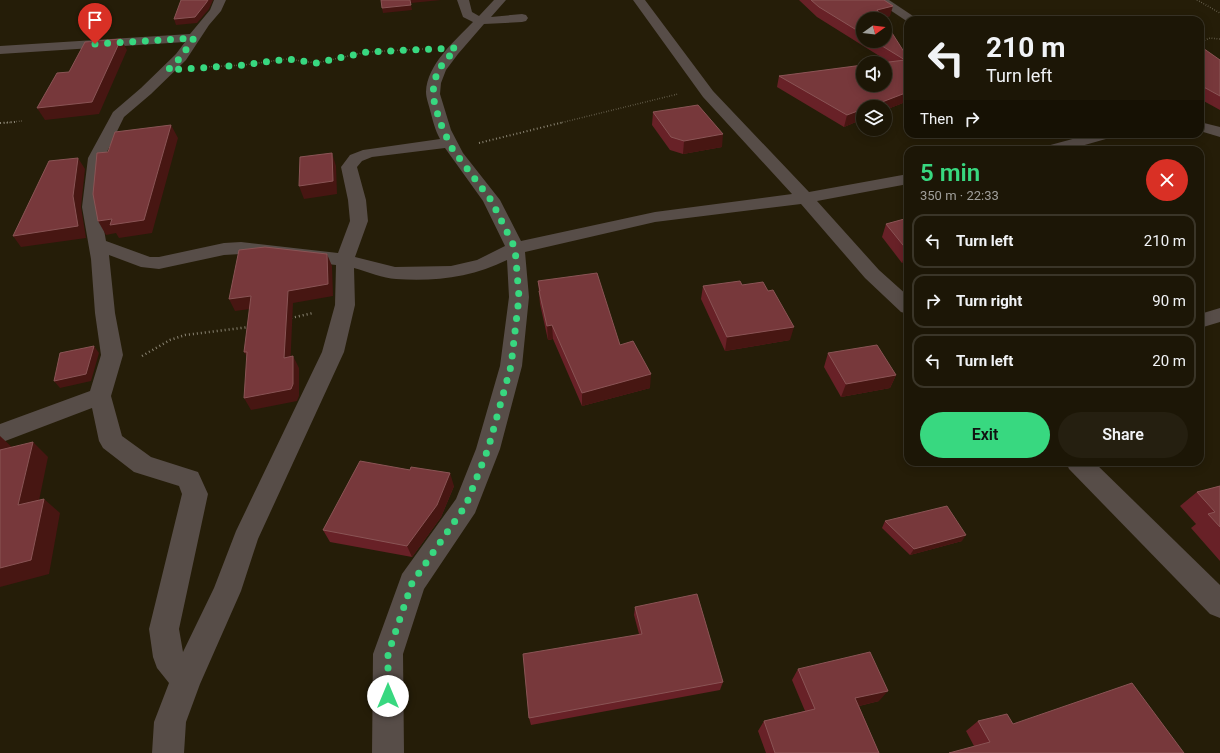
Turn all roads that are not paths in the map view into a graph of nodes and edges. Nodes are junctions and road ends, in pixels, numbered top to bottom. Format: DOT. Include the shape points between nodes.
graph roads {
  1 [pos="220,0"];
  2 [pos="463,0"];
  3 [pos="500,0"];
  4 [pos="639,0"];
  5 [pos="881,0"];
  6 [pos="907,16"];
  7 [pos="522,18"];
  8 [pos="480,21"];
  9 [pos="194,38"];
  10 [pos="0,50"];
  11 [pos="1204,127"];
  12 [pos="1220,132"];
  13 [pos="1093,138"];
  14 [pos="451,146"];
  15 [pos="1064,146"];
  16 [pos="904,180"];
  17 [pos="805,198"];
  18 [pos="97,244"];
  19 [pos="515,248"];
  20 [pos="345,260"];
  21 [pos="904,303"];
  22 [pos="1220,315"];
  23 [pos="1204,320"];
  24 [pos="103,386"];
  25 [pos="0,434"];
  26 [pos="1082,466"];
  27 [pos="1220,604"];
  28 [pos="186,680"];
  29 [pos="168,753"];
  30 [pos="388,753"];
  1 -- 9 [label="street" via="215,11"];
  2 -- 8 [label="street" via="467,14"];
  3 -- 8 [label="street"];
  4 -- 17 [label="street" via="704,89"];
  5 -- 6 [label="street"];
  7 -- 8 [label="street"];
  8 -- 14 [label="street" via="438,70 434,83 433,94 443,130"];
  9 -- 10 [label="street" via="49,42"];
  9 -- 18 [label="street" via="181,57 118,115 96,158 91,207"];
  11 -- 12 [label="street"];
  13 -- 15 [label="street"];
  14 -- 19 [label="street" via="491,200"];
  14 -- 20 [label="street" via="369,153 356,158 349,167 359,221"];
  16 -- 17 [label="street"];
  17 -- 19 [label="street" via="655,217"];
  17 -- 21 [label="street" via="872,274"];
  18 -- 20 [label="street" via="148,263 241,248"];
  18 -- 24 [label="street" via="112,355"];
  19 -- 20 [label="street" via="483,264 451,272 395,273"];
  19 -- 30 [label="street" via="519,297 511,366 488,449 466,505 412,583 388,654"];
  20 -- 28 [label="street" via="345,305 333,352 245,539 227,591"];
  22 -- 23 [label="street"];
  24 -- 25 [label="street" via="35,420"];
  24 -- 28 [label="street" via="111,441 143,465 189,479 195,494 164,630 168,657"];
  26 -- 27 [label="street"];
  28 -- 29 [label="street" via="170,722"];
}
